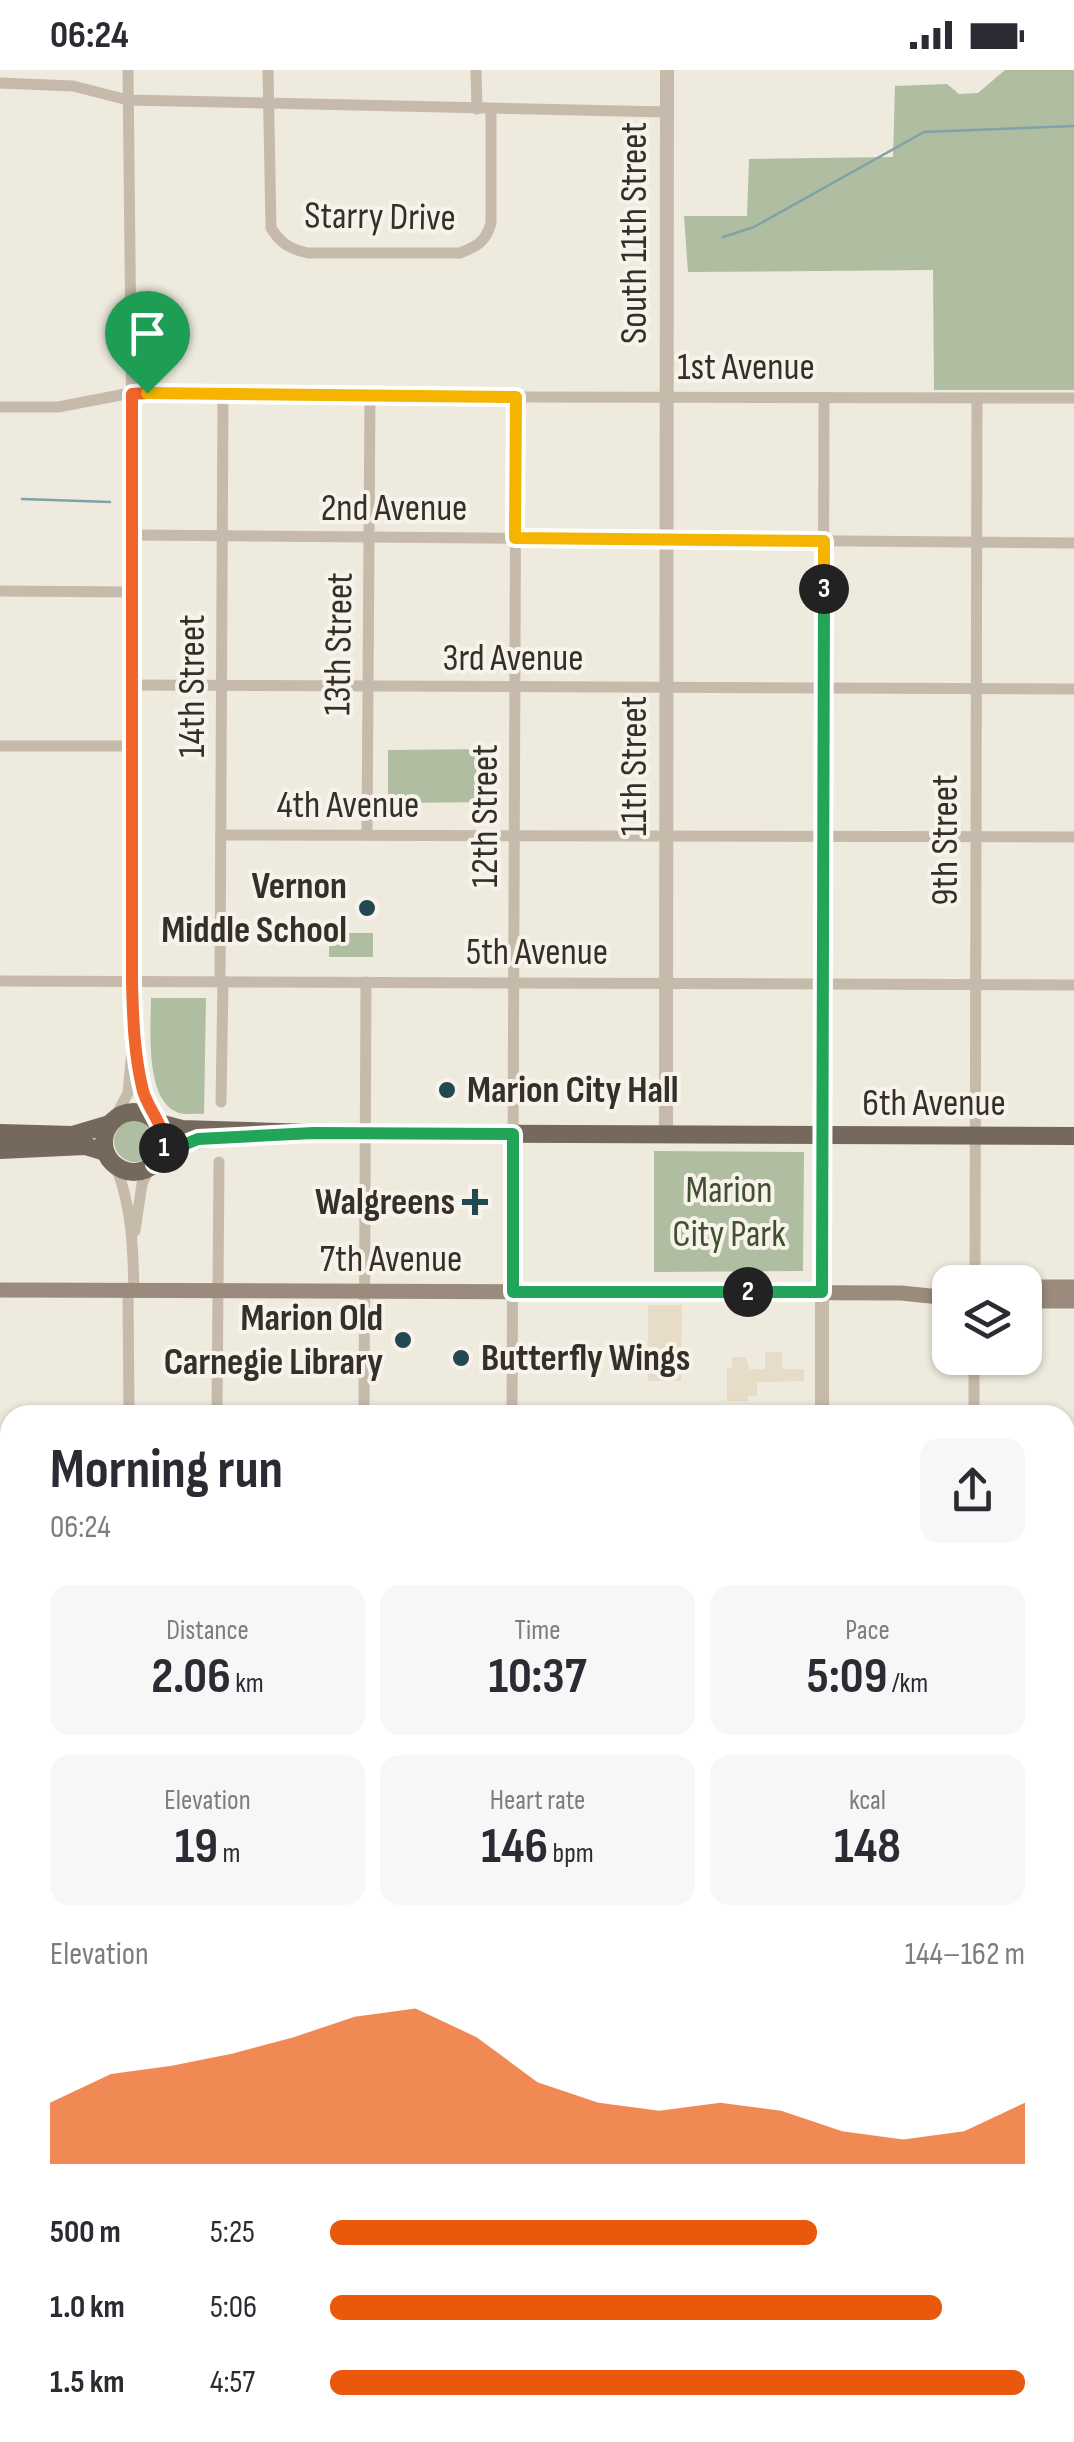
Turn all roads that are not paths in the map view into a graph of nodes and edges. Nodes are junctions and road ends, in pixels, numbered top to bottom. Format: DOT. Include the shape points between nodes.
graph roads {
  1 [pos="128,70"];
  2 [pos="268,70"];
  3 [pos="476,70"];
  4 [pos="667,70"];
  5 [pos="0,83"];
  6 [pos="128,100"];
  7 [pos="268,105"];
  8 [pos="477,109"];
  9 [pos="491,109"];
  10 [pos="667,112"];
  11 [pos="223,392"];
  12 [pos="132,394"];
  13 [pos="370,394"];
  14 [pos="666,396"];
  15 [pos="516,397"];
  16 [pos="824,397"];
  17 [pos="977,398"];
  18 [pos="1074,398"];
  19 [pos="0,407"];
  20 [pos="133,535"];
  21 [pos="223,536"];
  22 [pos="370,538"];
  23 [pos="515,538"];
  24 [pos="666,540"];
  25 [pos="824,541"];
  26 [pos="974,542"];
  27 [pos="1074,544"];
  28 [pos="0,591"];
  29 [pos="133,592"];
  30 [pos="132,685"];
  31 [pos="222,686"];
  32 [pos="666,687"];
  33 [pos="368,688"];
  34 [pos="824,688"];
  35 [pos="974,688"];
  36 [pos="515,689"];
  37 [pos="1074,689"];
  38 [pos="0,746"];
  39 [pos="132,746"];
  40 [pos="221,835"];
  41 [pos="367,835"];
  42 [pos="667,835"];
  43 [pos="514,836"];
  44 [pos="823,836"];
  45 [pos="976,837"];
  46 [pos="1074,837"];
  47 [pos="0,981"];
  48 [pos="221,981"];
  49 [pos="132,982"];
  50 [pos="366,982"];
  51 [pos="514,982"];
  52 [pos="823,982"];
  53 [pos="666,983"];
  54 [pos="975,984"];
  55 [pos="1074,984"];
  56 [pos="133,1039"];
  57 [pos="222,1102"];
  58 [pos="111,1122"];
  59 [pos="158,1122"];
  60 [pos="313,1133"];
  61 [pos="0,1134"];
  62 [pos="366,1134"];
  63 [pos="513,1134"];
  64 [pos="822,1134"];
  65 [pos="666,1135"];
  66 [pos="975,1136"];
  67 [pos="1074,1136"];
  68 [pos="0,1150"];
  69 [pos="111,1159"];
  70 [pos="220,1162"];
  71 [pos="152,1166"];
  72 [pos="133,1245"];
  73 [pos="975,1265"];
  74 [pos="1042,1287"];
  75 [pos="1074,1287"];
  76 [pos="932,1289"];
  77 [pos="0,1290"];
  78 [pos="131,1291"];
  79 [pos="218,1291"];
  80 [pos="364,1292"];
  81 [pos="513,1292"];
  82 [pos="822,1292"];
  83 [pos="901,1292"];
  84 [pos="932,1296"];
  85 [pos="1042,1301"];
  86 [pos="1074,1301"];
  87 [pos="974,1375"];
  88 [pos="129,1405"];
  89 [pos="217,1405"];
  90 [pos="364,1405"];
  91 [pos="512,1405"];
  92 [pos="822,1405"];
  93 [pos="974,1405"];
  1 -- 6 [label="street"];
  2 -- 7 [label="street"];
  3 -- 8 [label="street"];
  4 -- 10 [label="street, South 11th Street"];
  5 -- 6 [label="street" via="73,86"];
  6 -- 7 [label="street"];
  6 -- 12 [label="street"];
  7 -- 8 [label="street"];
  7 -- 9 [label="street, Starry Drive" via="271,228 291,249 308,252 477,247 491,223"];
  8 -- 9 [label="street"];
  9 -- 10 [label="street"];
  10 -- 14 [label="street, South 11th Street"];
  11 -- 12 [label="street, 1st Avenue"];
  11 -- 13 [label="street, 1st Avenue"];
  11 -- 21 [label="street, 14th Street"];
  12 -- 19 [label="street, 1st Avenue"];
  12 -- 20 [label="street"];
  13 -- 15 [label="street, 1st Avenue"];
  13 -- 22 [label="street, 13th Street"];
  14 -- 15 [label="street, 1st Avenue"];
  14 -- 16 [label="street, 1st Avenue"];
  14 -- 24 [label="street, 11th Street"];
  15 -- 23 [label="street, 12th Street"];
  16 -- 17 [label="street, 1st Avenue"];
  16 -- 25 [label="street"];
  17 -- 18 [label="street, 1st Avenue"];
  17 -- 26 [label="street, 9th Street"];
  20 -- 21 [label="street, 2nd Avenue"];
  20 -- 29 [label="street"];
  21 -- 22 [label="street, 2nd Avenue"];
  21 -- 31 [label="street, 14th Street"];
  22 -- 23 [label="street, 2nd Avenue"];
  22 -- 33 [label="street, 13th Street"];
  23 -- 24 [label="street, 2nd Avenue"];
  23 -- 36 [label="street, 12th Street"];
  24 -- 25 [label="street, 2nd Avenue"];
  24 -- 32 [label="street, 11th Street"];
  25 -- 26 [label="street, 2nd Avenue"];
  25 -- 34 [label="street"];
  26 -- 27 [label="street, 2nd Avenue"];
  26 -- 35 [label="street, 9th Street"];
  28 -- 29 [label="street"];
  29 -- 30 [label="street"];
  30 -- 31 [label="street, 3rd Avenue"];
  30 -- 39 [label="street"];
  31 -- 33 [label="street, 3rd Avenue"];
  31 -- 40 [label="street, 14th Street"];
  32 -- 34 [label="street, 3rd Avenue"];
  32 -- 36 [label="street, 3rd Avenue"];
  32 -- 42 [label="street, 11th Street"];
  33 -- 36 [label="street, 3rd Avenue"];
  33 -- 41 [label="street, 13th Street"];
  34 -- 35 [label="street, 3rd Avenue"];
  34 -- 44 [label="street"];
  35 -- 37 [label="street, 3rd Avenue"];
  35 -- 45 [label="street, 9th Street"];
  36 -- 43 [label="street, 12th Street"];
  38 -- 39 [label="street"];
  39 -- 49 [label="street"];
  40 -- 41 [label="street, 4th Avenue"];
  40 -- 48 [label="street, 14th Street"];
  41 -- 43 [label="street, 4th Avenue"];
  42 -- 43 [label="street, 4th Avenue"];
  42 -- 44 [label="street, 4th Avenue"];
  42 -- 53 [label="street, 11th Street"];
  43 -- 51 [label="street, 12th Street"];
  44 -- 45 [label="street, 4th Avenue"];
  44 -- 52 [label="street"];
  45 -- 46 [label="street, 4th Avenue"];
  45 -- 54 [label="street, 9th Street"];
  47 -- 49 [label="street, 5th Avenue"];
  48 -- 49 [label="street, 5th Avenue"];
  48 -- 50 [label="street, 5th Avenue"];
  48 -- 57 [label="street, 14th Street"];
  49 -- 56 [label="street"];
  50 -- 51 [label="street, 5th Avenue"];
  50 -- 62 [label="street"];
  51 -- 53 [label="street, 5th Avenue"];
  51 -- 63 [label="street, 12th Street"];
  52 -- 53 [label="street, 5th Avenue"];
  52 -- 54 [label="street, 5th Avenue"];
  52 -- 64 [label="street"];
  53 -- 65 [label="street, 11th Street"];
  54 -- 55 [label="street, 5th Avenue"];
  54 -- 66 [label="street, 9th Street"];
  56 -- 58 [label="street" via="128,1092"];
  56 -- 59 [label="street"];
  58 -- 59 [label="main road" via="142,1112"];
  58 -- 61 [label="main road" via="72,1135"];
  58 -- 69 [label="main road" via="104,1142"];
  59 -- 60 [label="main road, 6th Avenue" via="182,1130"];
  59 -- 71 [label="main road" via="165,1145"];
  60 -- 62 [label="main road, 6th Avenue"];
  60 -- 71 [label="main road, 6th Avenue" via="198,1139"];
  62 -- 63 [label="main road, 6th Avenue"];
  62 -- 80 [label="street"];
  63 -- 65 [label="main road, 6th Avenue"];
  63 -- 81 [label="street, 12th Street"];
  64 -- 65 [label="main road, 6th Avenue"];
  64 -- 66 [label="main road, 6th Avenue"];
  64 -- 82 [label="street"];
  66 -- 67 [label="main road, 6th Avenue"];
  66 -- 73 [label="street, 9th Street"];
  68 -- 69 [label="main road" via="85,1146"];
  69 -- 71 [label="main road" via="129,1172"];
  69 -- 72 [label="street" via="127,1201"];
  70 -- 79 [label="street"];
  71 -- 72 [label="street" via="142,1184"];
  72 -- 78 [label="street"];
  74 -- 75 [label="main road"];
  76 -- 83 [label="main road, 7th Avenue"];
  77 -- 78 [label="main road, 7th Avenue"];
  78 -- 79 [label="main road, 7th Avenue"];
  78 -- 88 [label="street"];
  79 -- 80 [label="main road, 7th Avenue"];
  79 -- 89 [label="street"];
  80 -- 81 [label="main road, 7th Avenue"];
  80 -- 90 [label="street"];
  81 -- 82 [label="main road, 7th Avenue"];
  81 -- 91 [label="street, 12th Street"];
  82 -- 83 [label="main road, 7th Avenue"];
  82 -- 92 [label="street"];
  83 -- 84 [label="main road, 7th Avenue"];
  85 -- 86 [label="main road"];
  87 -- 93 [label="street"];
}
